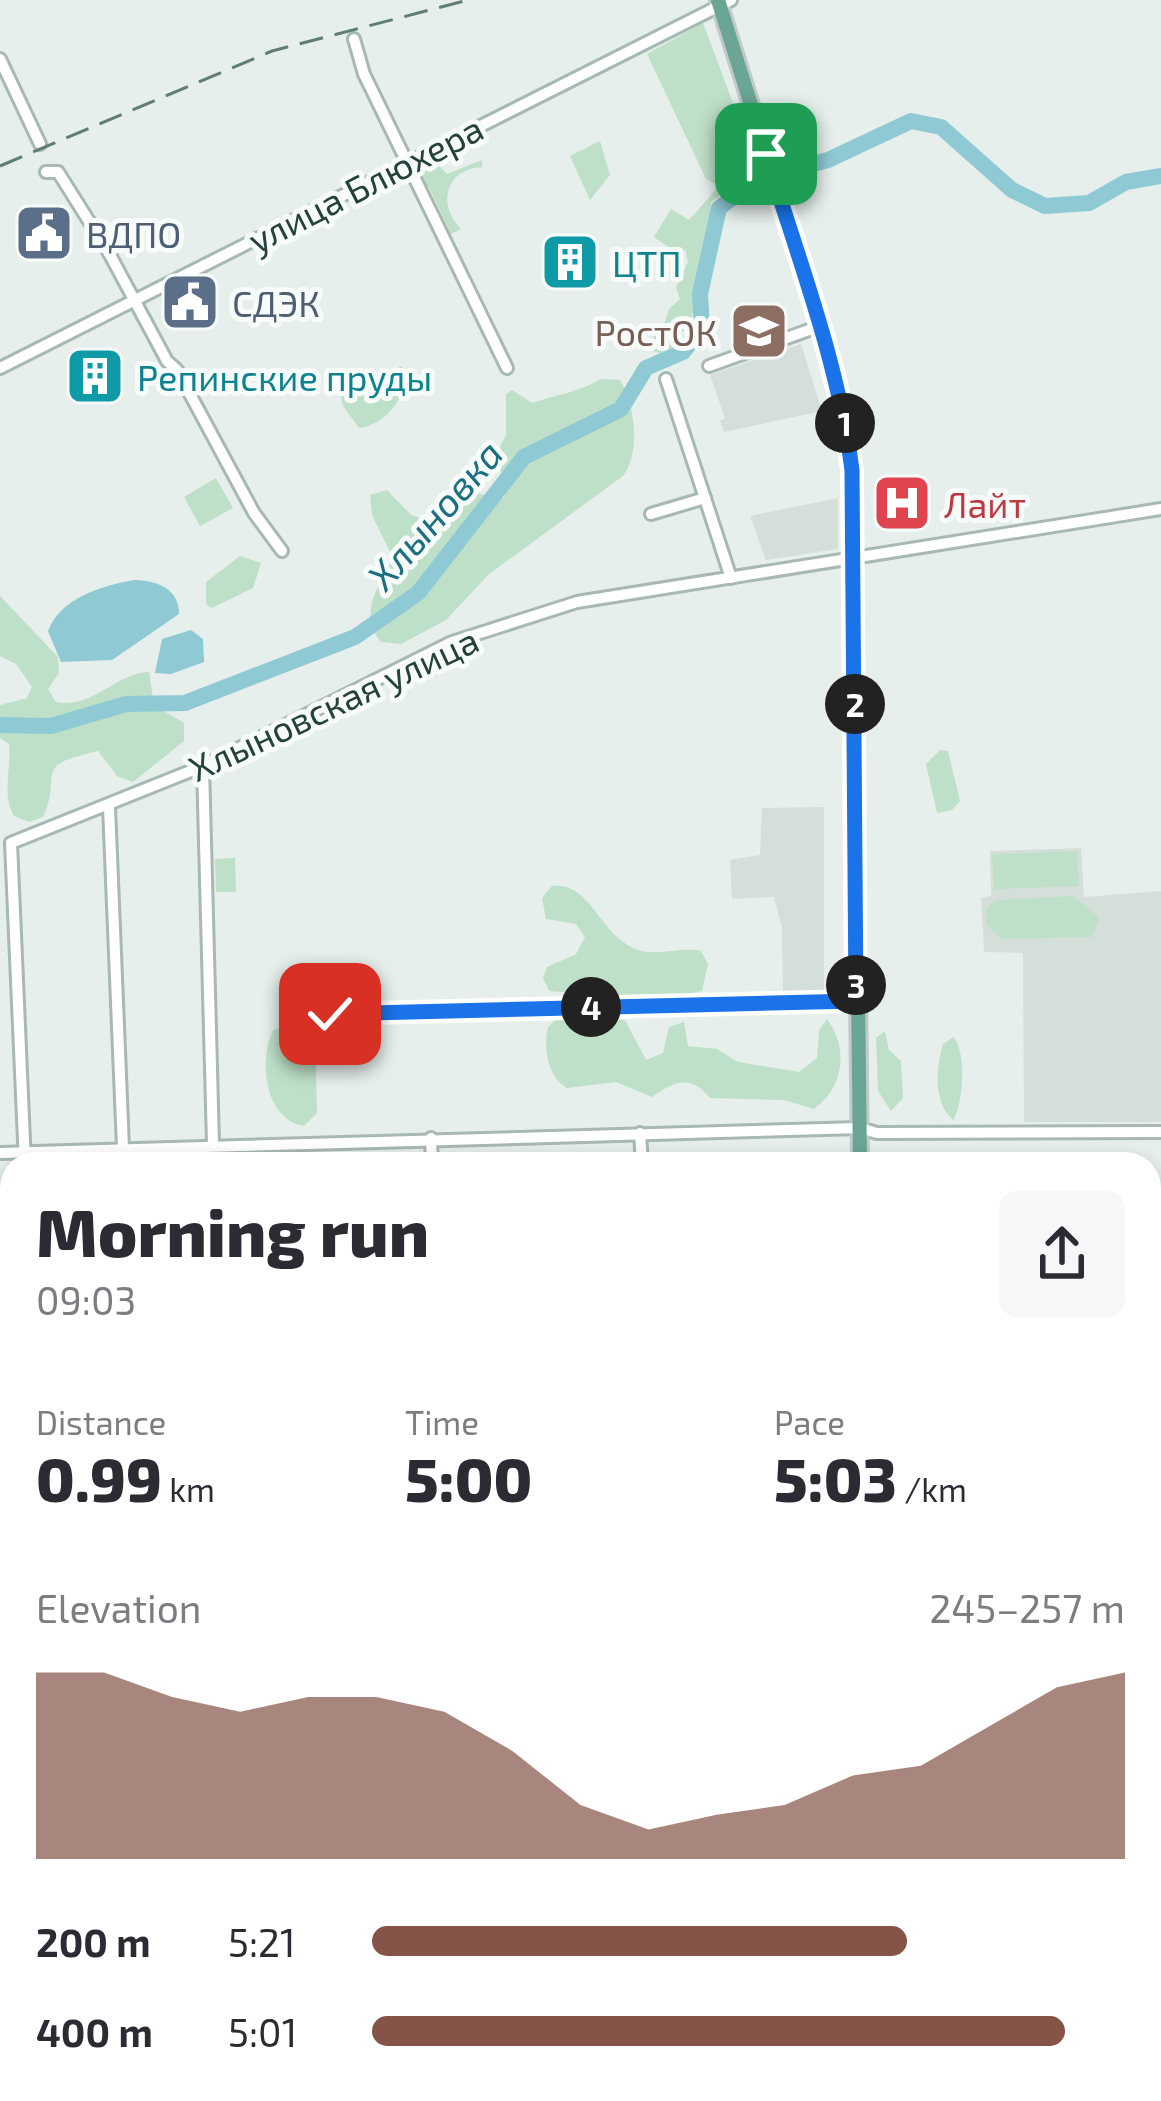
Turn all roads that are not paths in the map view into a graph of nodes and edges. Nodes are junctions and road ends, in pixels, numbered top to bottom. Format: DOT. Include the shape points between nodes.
graph roads {
  1 [pos="723,2"];
  2 [pos="354,39"];
  3 [pos="0,59"];
  4 [pos="40,144"];
  5 [pos="406,163"];
  6 [pos="46,172"];
  7 [pos="134,300"];
  8 [pos="820,326"];
  9 [pos="709,367"];
  10 [pos="0,368"];
  11 [pos="507,368"];
  12 [pos="666,379"];
  13 [pos="705,497"];
  14 [pos="1161,509"];
  15 [pos="651,514"];
  16 [pos="282,551"];
  17 [pos="854,558"];
  18 [pos="731,578"];
  19 [pos="203,766"];
  20 [pos="109,807"];
  21 [pos="856,1001"];
  22 [pos="330,1014"];
  23 [pos="860,1128"];
  24 [pos="1161,1132"];
  25 [pos="640,1133"];
  26 [pos="431,1138"];
  27 [pos="213,1144"];
  28 [pos="123,1148"];
  29 [pos="25,1152"];
  30 [pos="84,1152"];
  31 [pos="432,1152"];
  32 [pos="641,1152"];
  33 [pos="860,1152"];
  1 -- 5 [label="street, улица Блюхера"];
  1 -- 8 [label="main road"];
  2 -- 5 [label="street"];
  3 -- 4 [label="street"];
  5 -- 7 [label="street, улица Блюхера"];
  5 -- 11 [label="street"];
  6 -- 7 [label="street" via="58,172 85,210"];
  7 -- 10 [label="street, улица Блюхера"];
  7 -- 16 [label="street"];
  8 -- 9 [label="street"];
  8 -- 17 [label="main road" via="844,412"];
  12 -- 13 [label="street"];
  13 -- 15 [label="street"];
  13 -- 18 [label="street"];
  14 -- 17 [label="street, Хлыновская улица"];
  17 -- 18 [label="street, Хлыновская улица"];
  17 -- 21 [label="main road"];
  18 -- 19 [label="street, Хлыновская улица" via="587,600 475,634"];
  19 -- 20 [label="street, Хлыновская улица"];
  19 -- 27 [label="street"];
  20 -- 28 [label="street"];
  20 -- 29 [label="street, Хлыновская улица" via="10,843"];
  21 -- 22 [label="street"];
  21 -- 23 [label="main road"];
  23 -- 24 [label="street"];
  23 -- 25 [label="street"];
  23 -- 33 [label="main road"];
  25 -- 26 [label="street"];
  25 -- 32 [label="street"];
  26 -- 27 [label="street"];
  26 -- 31 [label="street"];
  27 -- 28 [label="street"];
  28 -- 30 [label="street"];
}
